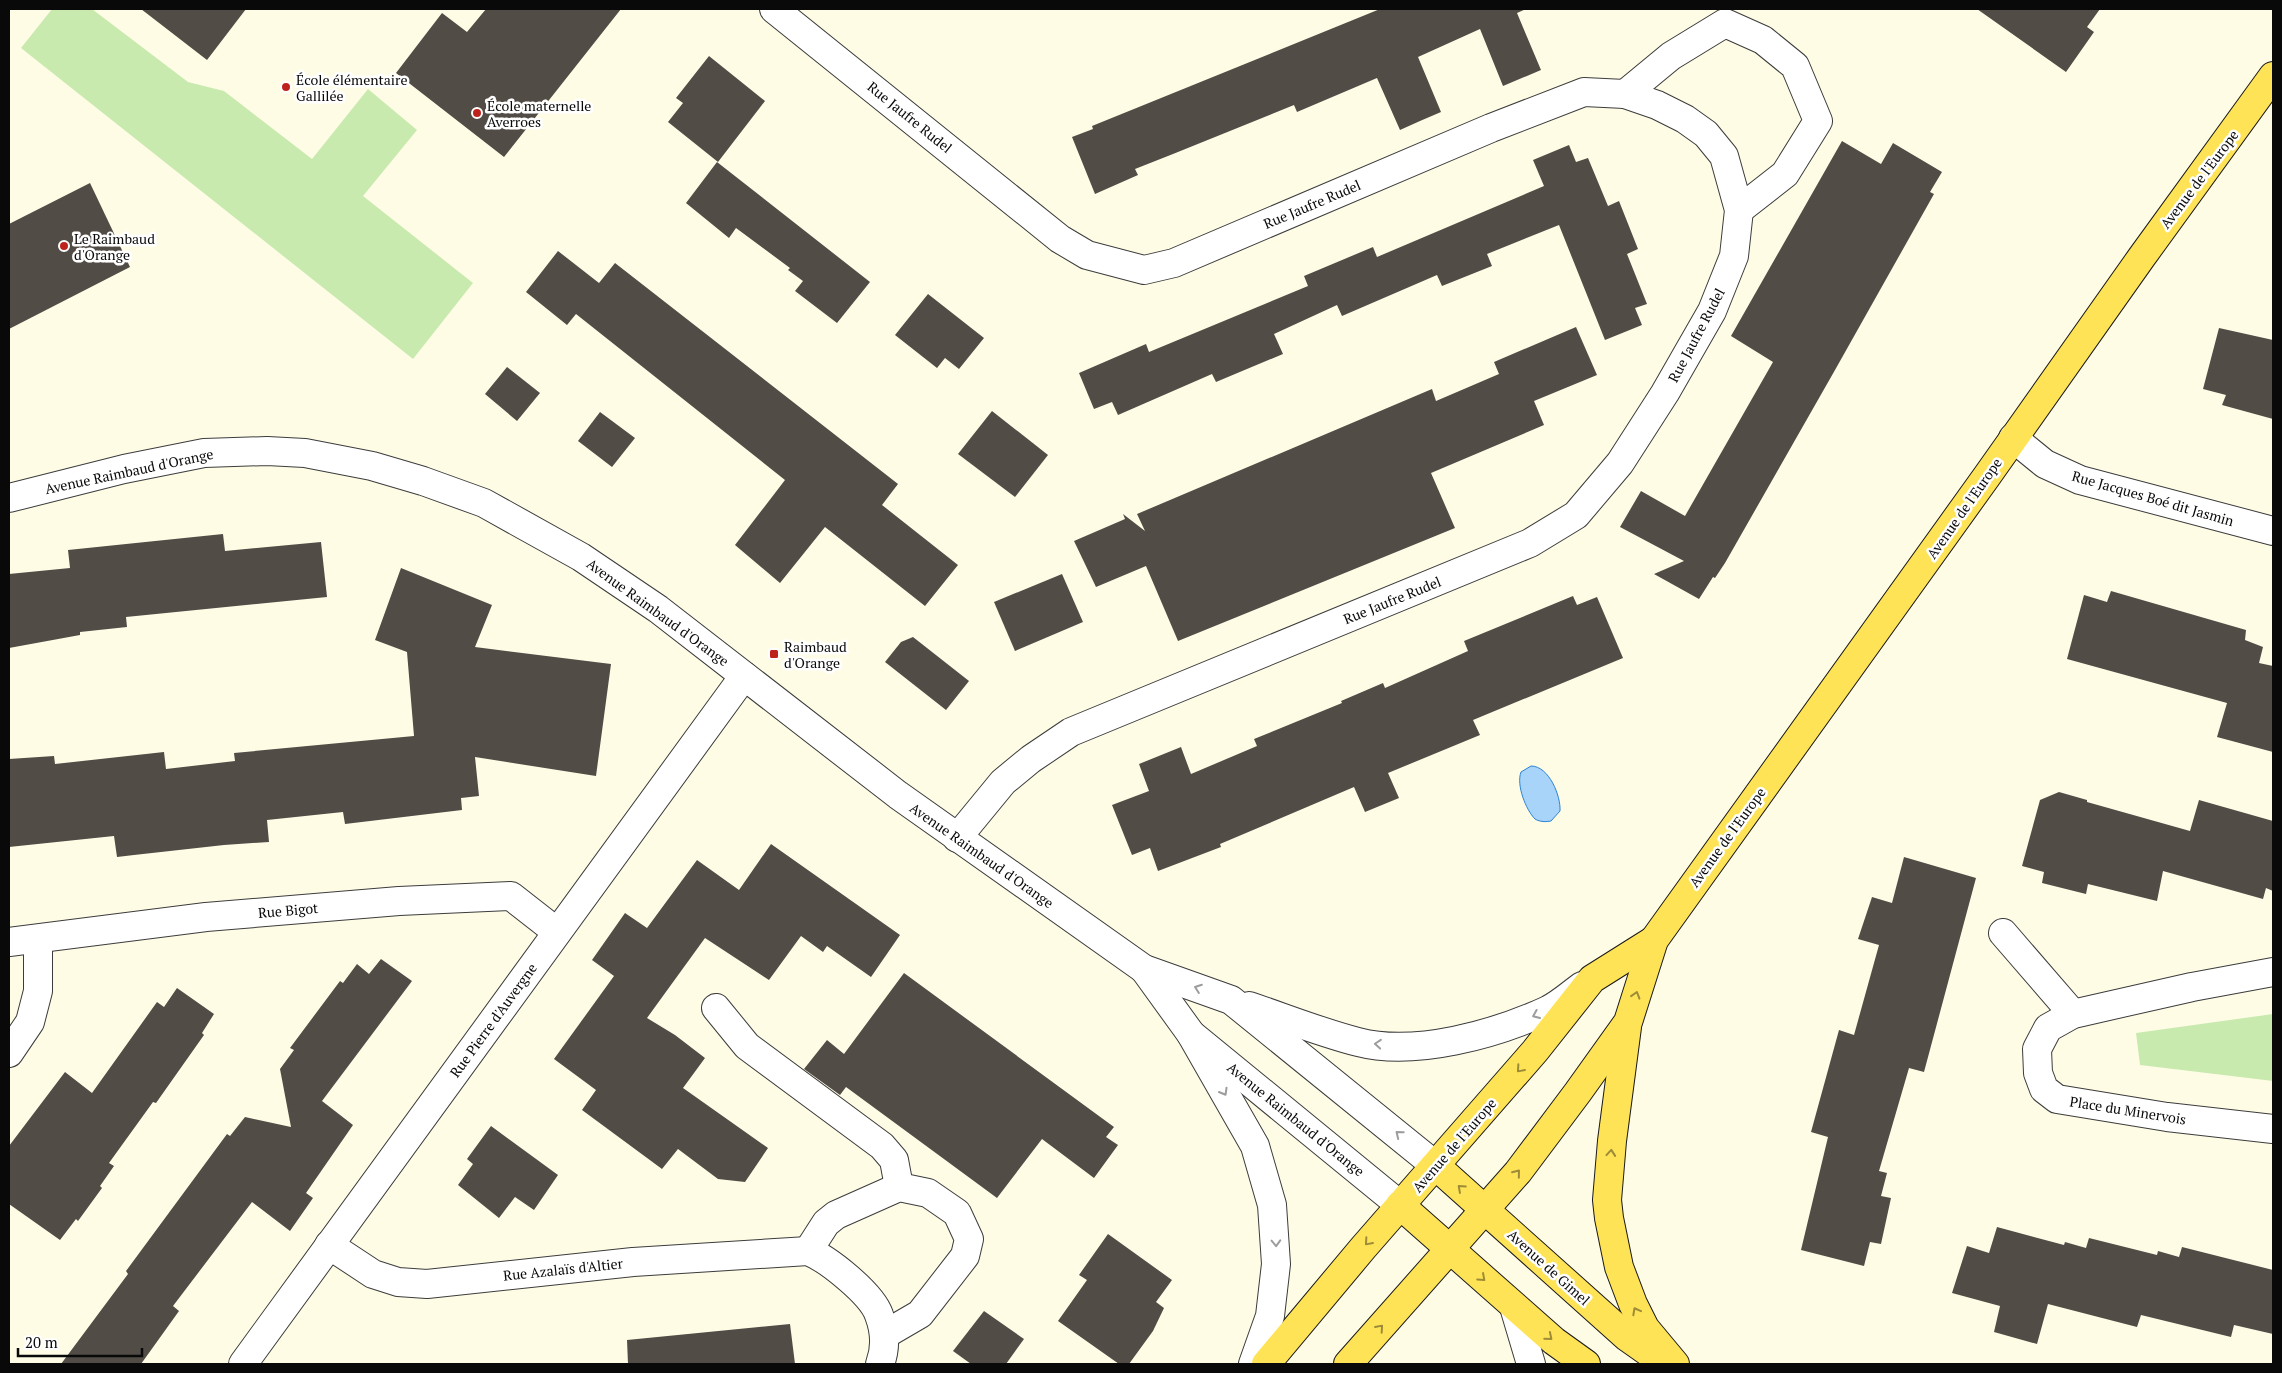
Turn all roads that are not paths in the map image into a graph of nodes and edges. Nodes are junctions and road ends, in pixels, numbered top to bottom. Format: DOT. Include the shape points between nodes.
graph roads {
  1 [pos="774,9"];
  2 [pos="2273,76"];
  3 [pos="1625,94"];
  4 [pos="1739,210"];
  5 [pos="2013,438"];
  6 [pos="9,498"];
  7 [pos="2273,531"];
  8 [pos="744,676"];
  9 [pos="957,838"];
  10 [pos="557,932"];
  11 [pos="2002,933"];
  12 [pos="38,939"];
  13 [pos="1654,940"];
  14 [pos="9,942"];
  15 [pos="1144,969"];
  16 [pos="2273,972"];
  17 [pos="1592,980"];
  18 [pos="1231,1000"];
  19 [pos="716,1008"];
  20 [pos="2073,1014"];
  21 [pos="1628,1022"];
  22 [pos="1191,1034"];
  23 [pos="9,1053"];
  24 [pos="2273,1130"];
  25 [pos="1436,1166"];
  26 [pos="899,1188"];
  27 [pos="1400,1205"];
  28 [pos="1486,1210"];
  29 [pos="329,1245"];
  30 [pos="1450,1250"];
  31 [pos="808,1251"];
  32 [pos="1514,1307"];
  33 [pos="884,1335"];
  34 [pos="243,1364"];
  35 [pos="880,1364"];
  36 [pos="1253,1364"];
  37 [pos="1266,1364"];
  38 [pos="1348,1364"];
  39 [pos="1531,1364"];
  40 [pos="1586,1364"];
  41 [pos="1666,1364"];
  42 [pos="1675,1364"];
  1 -- 3 [label="street, Rue Jaufre Rudel" via="1060,239 1087,254 1144,270 1174,262 1584,92"];
  2 -- 5 [label="main road, Avenue de l'Europe"];
  3 -- 4 [label="street, Rue Jaufre Rudel" via="1657,105 1706,134 1724,156"];
  3 -- 4 [label="street" via="1671,56 1725,24 1763,40 1795,66 1818,121 1786,174"];
  4 -- 9 [label="street, Rue Jaufre Rudel" via="1734,256 1712,311 1620,463 1576,515 1530,543 1071,732 1003,782"];
  5 -- 7 [label="street, Rue Jacques Boé dit Jasmin" via="2045,464 2080,480"];
  5 -- 13 [label="main road, Avenue de l'Europe"];
  6 -- 8 [label="street, Avenue Raimbaud d'Orange" via="204,453 305,453 372,466 484,503 581,557 658,609"];
  8 -- 9 [label="street, Avenue Raimbaud d'Orange"];
  8 -- 10 [label="street, Rue Pierre d'Auvergne"];
  9 -- 15 [label="street, Avenue Raimbaud d'Orange"];
  10 -- 12 [label="street, Rue Bigot" via="511,896 399,901 206,917"];
  10 -- 29 [label="street, Rue Pierre d'Auvergne"];
  11 -- 20 [label="street"];
  12 -- 14 [label="street, Rue Bigot"];
  12 -- 23 [label="street" via="36,999 30,1022"];
  13 -- 17 [label="main road, Avenue de l'Europe"];
  21 -- 13 [label="main road, Avenue de l'Europe, one-way"];
  18 -- 15 [label="street, Avenue Raimbaud d'Orange, one-way"];
  15 -- 22 [label="street, Avenue Raimbaud d'Orange"];
  16 -- 20 [label="street, Place du Minervois"];
  17 -- 18 [label="street, Avenue Raimbaud d'Orange, one-way" via="1550,1009 1501,1029 1457,1041 1398,1046 1360,1043"];
  17 -- 25 [label="main road, Avenue de l'Europe, one-way"];
  25 -- 18 [label="street, Avenue Raimbaud d'Orange, one-way"];
  19 -- 26 [label="street" via="747,1046 882,1146 894,1160"];
  20 -- 24 [label="street, Place du Minervois" via="2048,1028 2036,1049 2038,1073 2044,1088 2057,1099"];
  28 -- 21 [label="main road, Avenue de l'Europe, one-way" via="1518,1172"];
  42 -- 21 [label="main road, one-way" via="1645,1328 1633,1304 1619,1267 1609,1218 1612,1140"];
  22 -- 27 [label="street, Avenue Raimbaud d'Orange"];
  22 -- 36 [label="street, Avenue Raimbaud d'Orange, one-way" via="1255,1146 1272,1205 1276,1264 1270,1316"];
  25 -- 27 [label="main road, Avenue de l'Europe"];
  28 -- 25 [label="main road, Avenue de Gimel, one-way"];
  26 -- 31 [label="street" via="836,1215 826,1223"];
  26 -- 33 [label="street" via="928,1193 957,1213 968,1239 965,1256 920,1314"];
  27 -- 30 [label="main road"];
  27 -- 37 [label="main road, Avenue de l'Europe, one-way"];
  28 -- 30 [label="main road, Avenue de l'Europe"];
  28 -- 41 [label="main road, Avenue de Gimel" via="1627,1337"];
  29 -- 31 [label="street, Rue Azalaïs d'Altier" via="373,1274 398,1282 427,1284 633,1262"];
  29 -- 34 [label="street, Rue Pierre d'Auvergne"];
  30 -- 32 [label="main road, one-way"];
  38 -- 30 [label="main road, Avenue de l'Europe, one-way"];
  31 -- 33 [label="street" via="822,1257 854,1283 879,1313"];
  32 -- 39 [label="street"];
  32 -- 40 [label="main road, one-way"];
  33 -- 35 [label="street" via="884,1355"];
}
